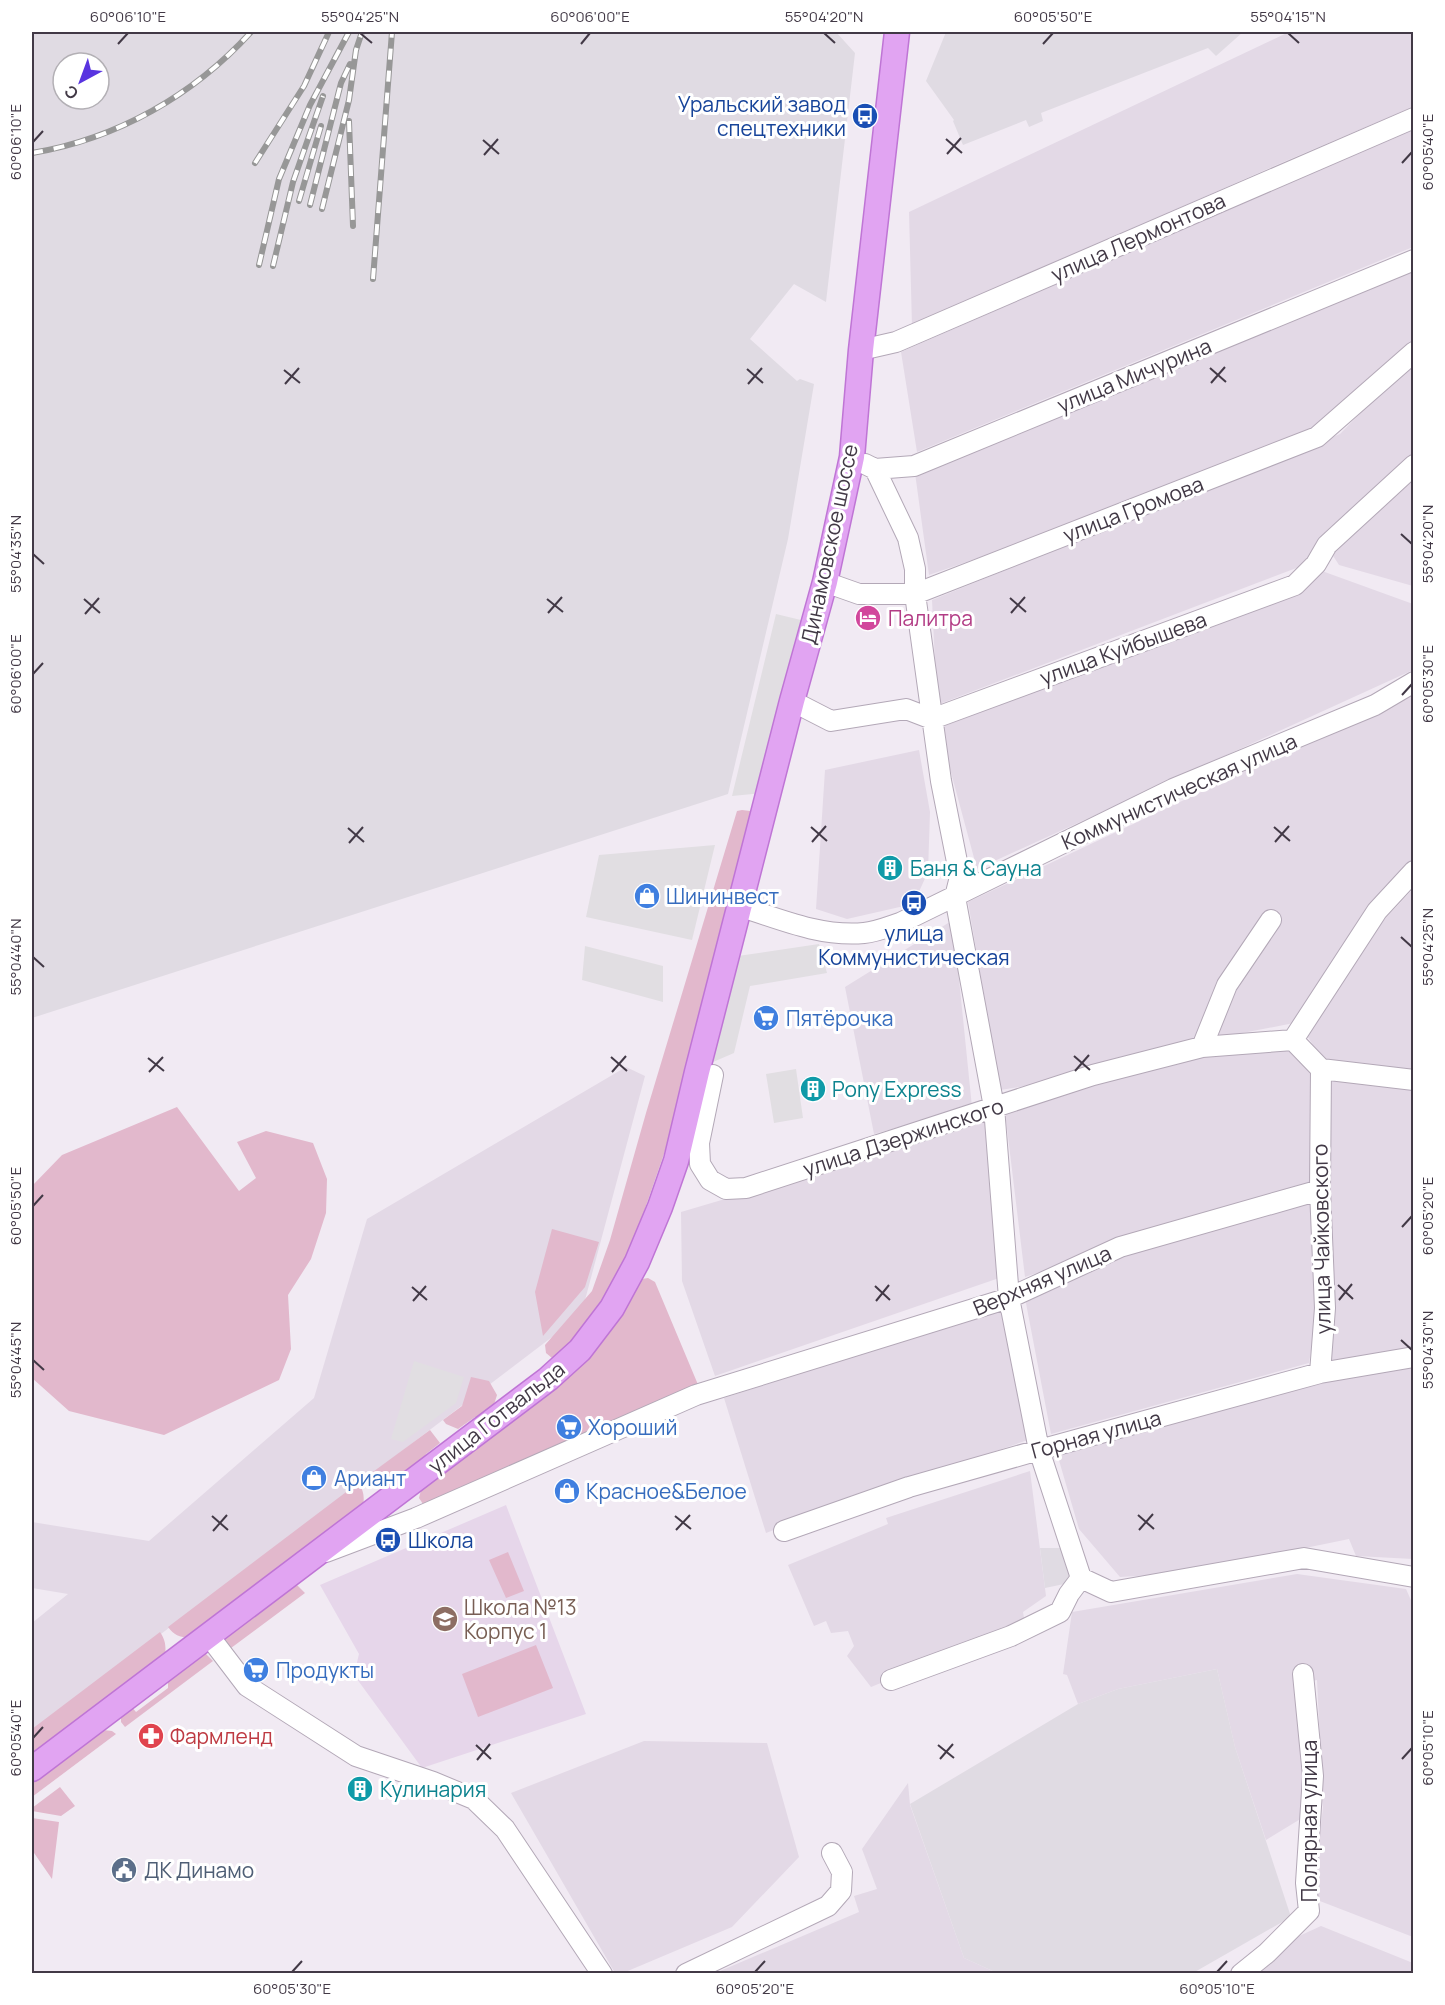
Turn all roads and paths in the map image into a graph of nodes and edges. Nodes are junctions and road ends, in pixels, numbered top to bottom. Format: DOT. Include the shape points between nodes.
graph roads {
  1 [pos="897,32"];
  2 [pos="1413,118"];
  3 [pos="1413,260"];
  4 [pos="861,350"];
  5 [pos="1413,352"];
  6 [pos="852,458"];
  7 [pos="1413,465"];
  8 [pos="875,470"];
  9 [pos="825,582"];
  10 [pos="915,594"];
  11 [pos="1413,682"];
  12 [pos="792,701"];
  13 [pos="932,719"];
  14 [pos="1413,871"];
  15 [pos="955,897"];
  16 [pos="739,906"];
  17 [pos="1271,920"];
  18 [pos="1293,1040"];
  19 [pos="1202,1047"];
  20 [pos="1321,1069"];
  21 [pos="713,1076"];
  22 [pos="1413,1080"];
  23 [pos="994,1107"];
  24 [pos="1320,1190"];
  25 [pos="1009,1298"];
  26 [pos="1413,1358"];
  27 [pos="1320,1373"];
  28 [pos="1039,1450"];
  29 [pos="399,1493"];
  30 [pos="416,1518"];
  31 [pos="784,1531"];
  32 [pos="314,1557"];
  33 [pos="1413,1577"];
  34 [pos="1075,1586"];
  35 [pos="209,1636"];
  36 [pos="1303,1674"];
  37 [pos="891,1680"];
  38 [pos="32,1769"];
  39 [pos="832,1853"];
  40 [pos="602,1974"];
  41 [pos="686,1974"];
  42 [pos="1241,1974"];
  1 -- 4 [label="main road, Динамовское шоссе"];
  2 -- 4 [label="street, улица Лермонтова" via="896,342"];
  3 -- 8 [label="street, улица Мичурина" via="914,466"];
  4 -- 6 [label="main road, Динамовское шоссе"];
  5 -- 10 [label="street, улица Громова" via="1317,437"];
  6 -- 8 [label="street"];
  6 -- 9 [label="main road, Динамовское шоссе"];
  7 -- 13 [label="street, улица Куйбышева" via="1327,545 1316,564 1295,585"];
  8 -- 10 [label="street" via="908,538 915,568"];
  9 -- 10 [label="street, улица Громова" via="859,594"];
  9 -- 12 [label="main road, Динамовское шоссе"];
  10 -- 13 [label="street"];
  11 -- 15 [label="street, Коммунистическая улица" via="1375,705 1173,789"];
  12 -- 13 [label="street" via="831,721 906,709"];
  12 -- 16 [label="main road, Динамовское шоссе"];
  13 -- 15 [label="street" via="960,877"];
  14 -- 18 [label="street" via="1377,911"];
  15 -- 16 [label="street, Коммунистическая улица" via="900,923 866,933 813,929"];
  15 -- 23 [label="street"];
  16 -- 29 [label="main road, улица Готвальда" via="676,1161 637,1262 612,1308 580,1350 548,1379"];
  17 -- 19 [label="street" via="1227,985"];
  18 -- 19 [label="street, улица Дзержинского"];
  18 -- 20 [label="street"];
  19 -- 23 [label="street, улица Дзержинского" via="1093,1075"];
  20 -- 22 [label="street"];
  20 -- 24 [label="street, улица Чайковского"];
  21 -- 23 [label="street, улица Дзержинского" via="699,1143 700,1164 710,1180 726,1189 746,1188"];
  23 -- 25 [label="street"];
  24 -- 25 [label="street, Верхняя улица" via="1120,1247"];
  24 -- 27 [label="street, улица Чайковского" via="1325,1308"];
  25 -- 28 [label="street"];
  25 -- 30 [label="street, Верхняя улица" via="696,1395"];
  26 -- 27 [label="street, Горная улица"];
  27 -- 28 [label="street, Горная улица"];
  28 -- 31 [label="street, Горная улица" via="909,1487"];
  28 -- 34 [label="street"];
  29 -- 30 [label="street"];
  29 -- 32 [label="main road, улица Готвальда"];
  30 -- 32 [label="street, Верхняя улица"];
  32 -- 35 [label="main road, улица Готвальда"];
  33 -- 34 [label="street" via="1304,1558 1112,1592"];
  34 -- 37 [label="street" via="1060,1612 1051,1617 1011,1636"];
  35 -- 38 [label="main road, улица Готвальда"];
  35 -- 40 [label="street" via="247,1686 356,1756 474,1799 505,1829"];
  36 -- 42 [label="street, Полярная улица" via="1313,1776 1306,1882 1309,1911"];
  39 -- 41 [label="street" via="842,1872 841,1891 828,1906"];
}
